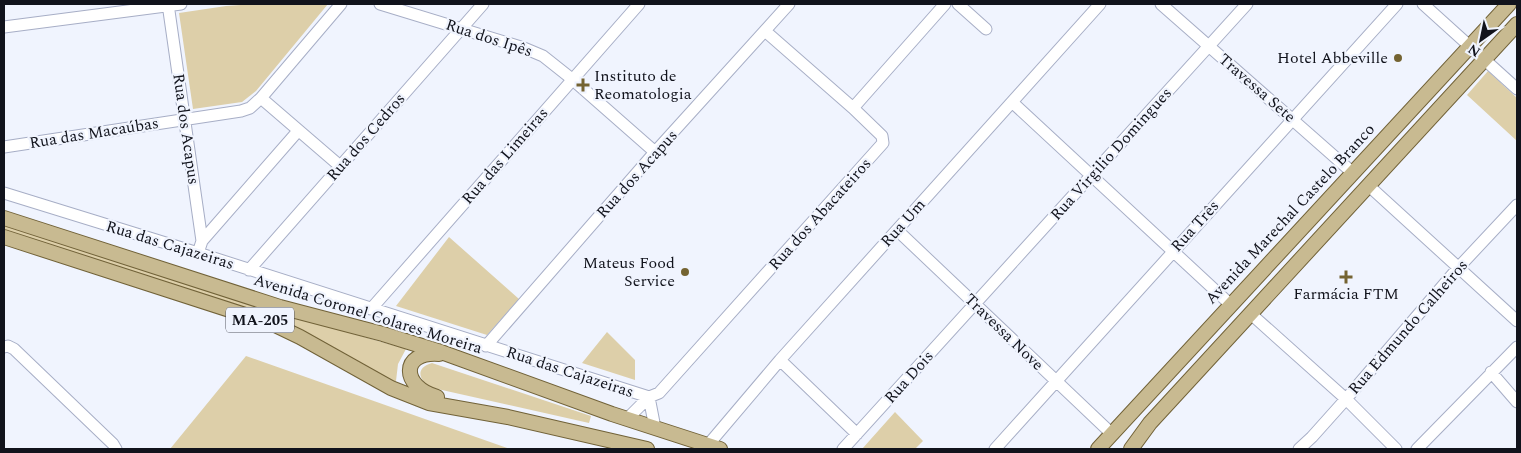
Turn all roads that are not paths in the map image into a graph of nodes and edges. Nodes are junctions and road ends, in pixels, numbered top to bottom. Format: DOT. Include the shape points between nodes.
graph roads {
  1 [pos="168,4"];
  2 [pos="181,4"];
  3 [pos="341,4"];
  4 [pos="380,4"];
  5 [pos="483,4"];
  6 [pos="639,4"];
  7 [pos="789,4"];
  8 [pos="945,4"];
  9 [pos="958,4"];
  10 [pos="1100,4"];
  11 [pos="1161,4"];
  12 [pos="1248,4"];
  13 [pos="1396,4"];
  14 [pos="1423,4"];
  15 [pos="1509,4"];
  16 [pos="1517,24"];
  17 [pos="4,27"];
  18 [pos="461,28"];
  19 [pos="986,29"];
  20 [pos="765,31"];
  21 [pos="1209,46"];
  22 [pos="1470,46"];
  23 [pos="1485,59"];
  24 [pos="572,79"];
  25 [pos="1517,89"];
  26 [pos="261,98"];
  27 [pos="1012,102"];
  28 [pos="853,108"];
  29 [pos="184,119"];
  30 [pos="1293,120"];
  31 [pos="298,131"];
  32 [pos="4,147"];
  33 [pos="655,152"];
  34 [pos="340,166"];
  35 [pos="1352,173"];
  36 [pos="1091,175"];
  37 [pos="1369,186"];
  38 [pos="4,193"];
  39 [pos="1517,205"];
  40 [pos="4,218"];
  41 [pos="896,230"];
  42 [pos="4,237"];
  43 [pos="202,241"];
  44 [pos="1172,251"];
  45 [pos="198,253"];
  46 [pos="1458,268"];
  47 [pos="249,270"];
  48 [pos="975,304"];
  49 [pos="1230,305"];
  50 [pos="371,309"];
  51 [pos="1251,314"];
  52 [pos="1517,321"];
  53 [pos="486,346"];
  54 [pos="1517,346"];
  55 [pos="4,347"];
  56 [pos="452,356"];
  57 [pos="780,360"];
  58 [pos="1491,372"];
  59 [pos="1056,382"];
  60 [pos="649,397"];
  61 [pos="1346,399"];
  62 [pos="1517,402"];
  63 [pos="508,417"];
  64 [pos="627,419"];
  65 [pos="655,428"];
  66 [pos="857,434"];
  67 [pos="1112,434"];
  68 [pos="620,446"];
  69 [pos="714,447"];
  70 [pos="116,449"];
  71 [pos="648,449"];
  72 [pos="843,449"];
  73 [pos="995,449"];
  74 [pos="1098,449"];
  75 [pos="1131,449"];
  76 [pos="1299,449"];
  77 [pos="1396,449"];
  78 [pos="1417,449"];
  1 -- 2 [label="street"];
  1 -- 17 [label="street"];
  1 -- 29 [label="street, Rua dos Acapus"];
  3 -- 26 [label="street"];
  4 -- 18 [label="street, Rua dos Ipês"];
  5 -- 18 [label="street, Rua dos Cedros"];
  6 -- 24 [label="street, Rua das Limeiras"];
  7 -- 20 [label="street, Rua dos Acapus"];
  8 -- 28 [label="street"];
  9 -- 19 [label="street"];
  10 -- 27 [label="street, Rua Um"];
  11 -- 21 [label="street, Travessa Sete"];
  12 -- 21 [label="street, Rua Virgilio Domingues"];
  13 -- 30 [label="street, Rua Três"];
  14 -- 22 [label="street"];
  15 -- 22 [label="main road, Avenida Marechal Castelo Branco"];
  16 -- 23 [label="main road"];
  18 -- 24 [label="street, Rua dos Ipês" via="535,52"];
  18 -- 34 [label="street, Rua dos Cedros"];
  20 -- 28 [label="street"];
  20 -- 33 [label="street, Rua dos Acapus"];
  21 -- 30 [label="street, Travessa Sete"];
  21 -- 36 [label="street, Rua Virgilio Domingues"];
  22 -- 23 [label="street"];
  22 -- 35 [label="main road, Avenida Marechal Castelo Branco"];
  23 -- 25 [label="street"];
  23 -- 37 [label="main road"];
  24 -- 33 [label="street, Rua dos Ipês"];
  24 -- 50 [label="street, Rua das Limeiras"];
  26 -- 29 [label="street, Rua das Macaúbas" via="241,111"];
  26 -- 31 [label="street"];
  27 -- 36 [label="street"];
  27 -- 41 [label="street, Rua Um"];
  28 -- 60 [label="street, Rua dos Abacateiros" via="882,136 881,147 659,393"];
  29 -- 32 [label="street, Rua das Macaúbas"];
  29 -- 43 [label="street, Rua dos Acapus"];
  30 -- 35 [label="street, Travessa Sete"];
  30 -- 44 [label="street, Rua Três"];
  31 -- 34 [label="street"];
  31 -- 43 [label="street"];
  33 -- 53 [label="street, Rua dos Acapus"];
  34 -- 47 [label="street, Rua dos Cedros"];
  35 -- 49 [label="main road, Avenida Marechal Castelo Branco"];
  36 -- 44 [label="street"];
  36 -- 48 [label="street, Rua Virgilio Domingues"];
  37 -- 46 [label="street"];
  37 -- 51 [label="main road"];
  38 -- 45 [label="street, Rua das Cajazeiras"];
  39 -- 46 [label="street, Rua Edmundo Calheiros"];
  40 -- 56 [label="main road, Avenida Coronel Colares Moreira" via="280,307"];
  41 -- 48 [label="street, Travessa Nove"];
  41 -- 57 [label="street, Rua Um"];
  42 -- 63 [label="main road, MA-205" via="272,324 415,398 441,406"];
  43 -- 45 [label="street, Rua dos Acapus"];
  44 -- 49 [label="street"];
  44 -- 59 [label="street, Rua Três"];
  45 -- 47 [label="street, Rua das Cajazeiras"];
  46 -- 52 [label="street"];
  46 -- 61 [label="street, Rua Edmundo Calheiros"];
  47 -- 50 [label="street, Rua das Cajazeiras"];
  48 -- 59 [label="street, Travessa Nove"];
  48 -- 66 [label="street, Rua Dois"];
  49 -- 67 [label="main road, Avenida Marechal Castelo Branco"];
  50 -- 53 [label="street, Rua das Cajazeiras"];
  51 -- 61 [label="street"];
  51 -- 75 [label="main road" via="1150,423"];
  53 -- 60 [label="street, Rua das Cajazeiras"];
  54 -- 58 [label="street"];
  55 -- 70 [label="street" via="14,349"];
  56 -- 63 [label="main road" via="432,354 419,357 410,368 412,382 432,396"];
  56 -- 64 [label="main road, Avenida Coronel Colares Moreira"];
  57 -- 66 [label="street"];
  57 -- 69 [label="street, Rua Um"];
  58 -- 62 [label="street"];
  58 -- 78 [label="street"];
  59 -- 67 [label="street, Travessa Nove"];
  59 -- 73 [label="street, Rua Três"];
  60 -- 64 [label="street, Rua dos Abacateiros"];
  60 -- 65 [label="street, Rua das Cajazeiras"];
  61 -- 76 [label="street, Rua Edmundo Calheiros"];
  61 -- 77 [label="street"];
  63 -- 68 [label="main road"];
  64 -- 65 [label="main road, Avenida Coronel Colares Moreira"];
  65 -- 69 [label="main road, Avenida Coronel Colares Moreira"];
  66 -- 72 [label="street, Rua Dois"];
  67 -- 74 [label="main road, Avenida Marechal Castelo Branco"];
  68 -- 71 [label="main road"];
}
